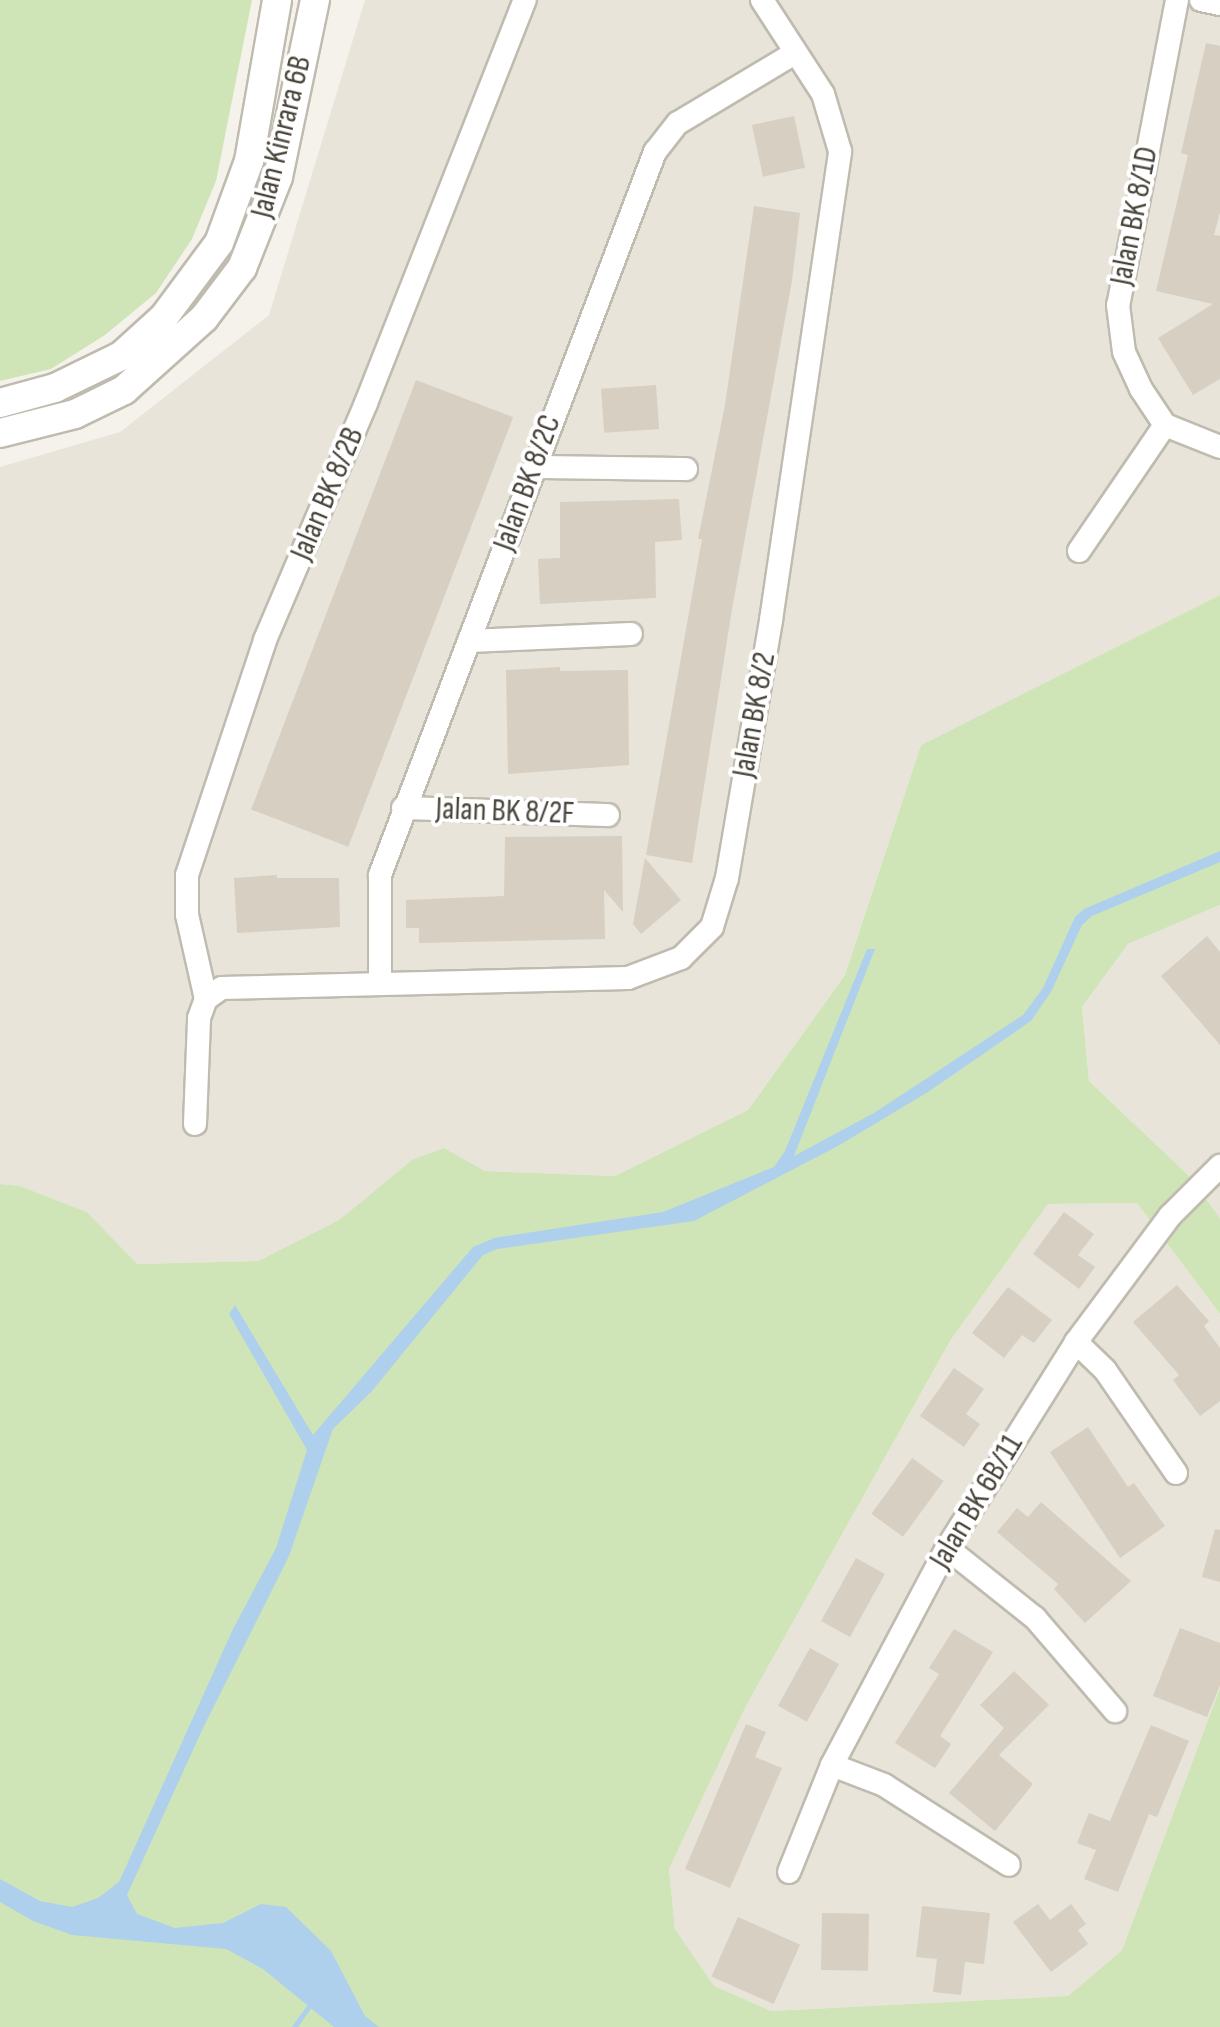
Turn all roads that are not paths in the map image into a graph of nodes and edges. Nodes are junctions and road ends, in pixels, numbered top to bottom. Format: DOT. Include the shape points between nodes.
graph roads {
  1 [pos="277,0"];
  2 [pos="314,0"];
  3 [pos="526,0"];
  4 [pos="762,0"];
  5 [pos="1177,0"];
  6 [pos="1201,0"];
  7 [pos="1220,4"];
  8 [pos="795,53"];
  9 [pos="0,403"];
  10 [pos="1165,424"];
  11 [pos="0,433"];
  12 [pos="1220,447"];
  13 [pos="536,468"];
  14 [pos="686,469"];
  15 [pos="1079,551"];
  16 [pos="631,634"];
  17 [pos="469,641"];
  18 [pos="402,808"];
  19 [pos="608,816"];
  20 [pos="380,984"];
  21 [pos="206,999"];
  22 [pos="195,1124"];
  23 [pos="1220,1166"];
  24 [pos="1076,1342"];
  25 [pos="1176,1473"];
  26 [pos="947,1548"];
  27 [pos="1115,1712"];
  28 [pos="832,1765"];
  29 [pos="1009,1865"];
  30 [pos="789,1872"];
  1 -- 9 [label="street, Jalan Kinrara 6B" via="250,161 219,243 164,317 120,356 56,388"];
  2 -- 11 [label="street, Jalan Kinrara 6B" via="278,177 242,268 204,318 124,390 75,414"];
  3 -- 21 [label="street, Jalan BK 8/2B" via="266,640 187,875 187,915"];
  4 -- 8 [label="street, Jalan BK 8/2"];
  5 -- 10 [label="street, Jalan BK 8/1D" via="1118,305 1124,352"];
  6 -- 7 [label="street"];
  8 -- 13 [label="street, Jalan BK 8/2C" via="678,123 654,152"];
  8 -- 20 [label="street, Jalan BK 8/2" via="823,94 840,151 772,620 727,878 712,926 681,958 628,978"];
  10 -- 12 [label="street"];
  10 -- 15 [label="street"];
  13 -- 14 [label="street"];
  13 -- 17 [label="street, Jalan BK 8/2C"];
  16 -- 17 [label="street"];
  17 -- 18 [label="street, Jalan BK 8/2C"];
  18 -- 19 [label="street, Jalan BK 8/2F"];
  18 -- 20 [label="street, Jalan BK 8/2C" via="380,875"];
  20 -- 21 [label="street, Jalan BK 8/2" via="222,988"];
  21 -- 22 [label="street" via="198,1018"];
  23 -- 24 [label="street, Jalan BK 6B/11" via="1170,1216"];
  24 -- 25 [label="street" via="1105,1370"];
  24 -- 26 [label="street, Jalan BK 6B/11"];
  26 -- 27 [label="street" via="1035,1618"];
  26 -- 28 [label="street, Jalan BK 6B/11"];
  28 -- 29 [label="street" via="884,1785"];
  28 -- 30 [label="street, Jalan BK 6B/11"];
}
